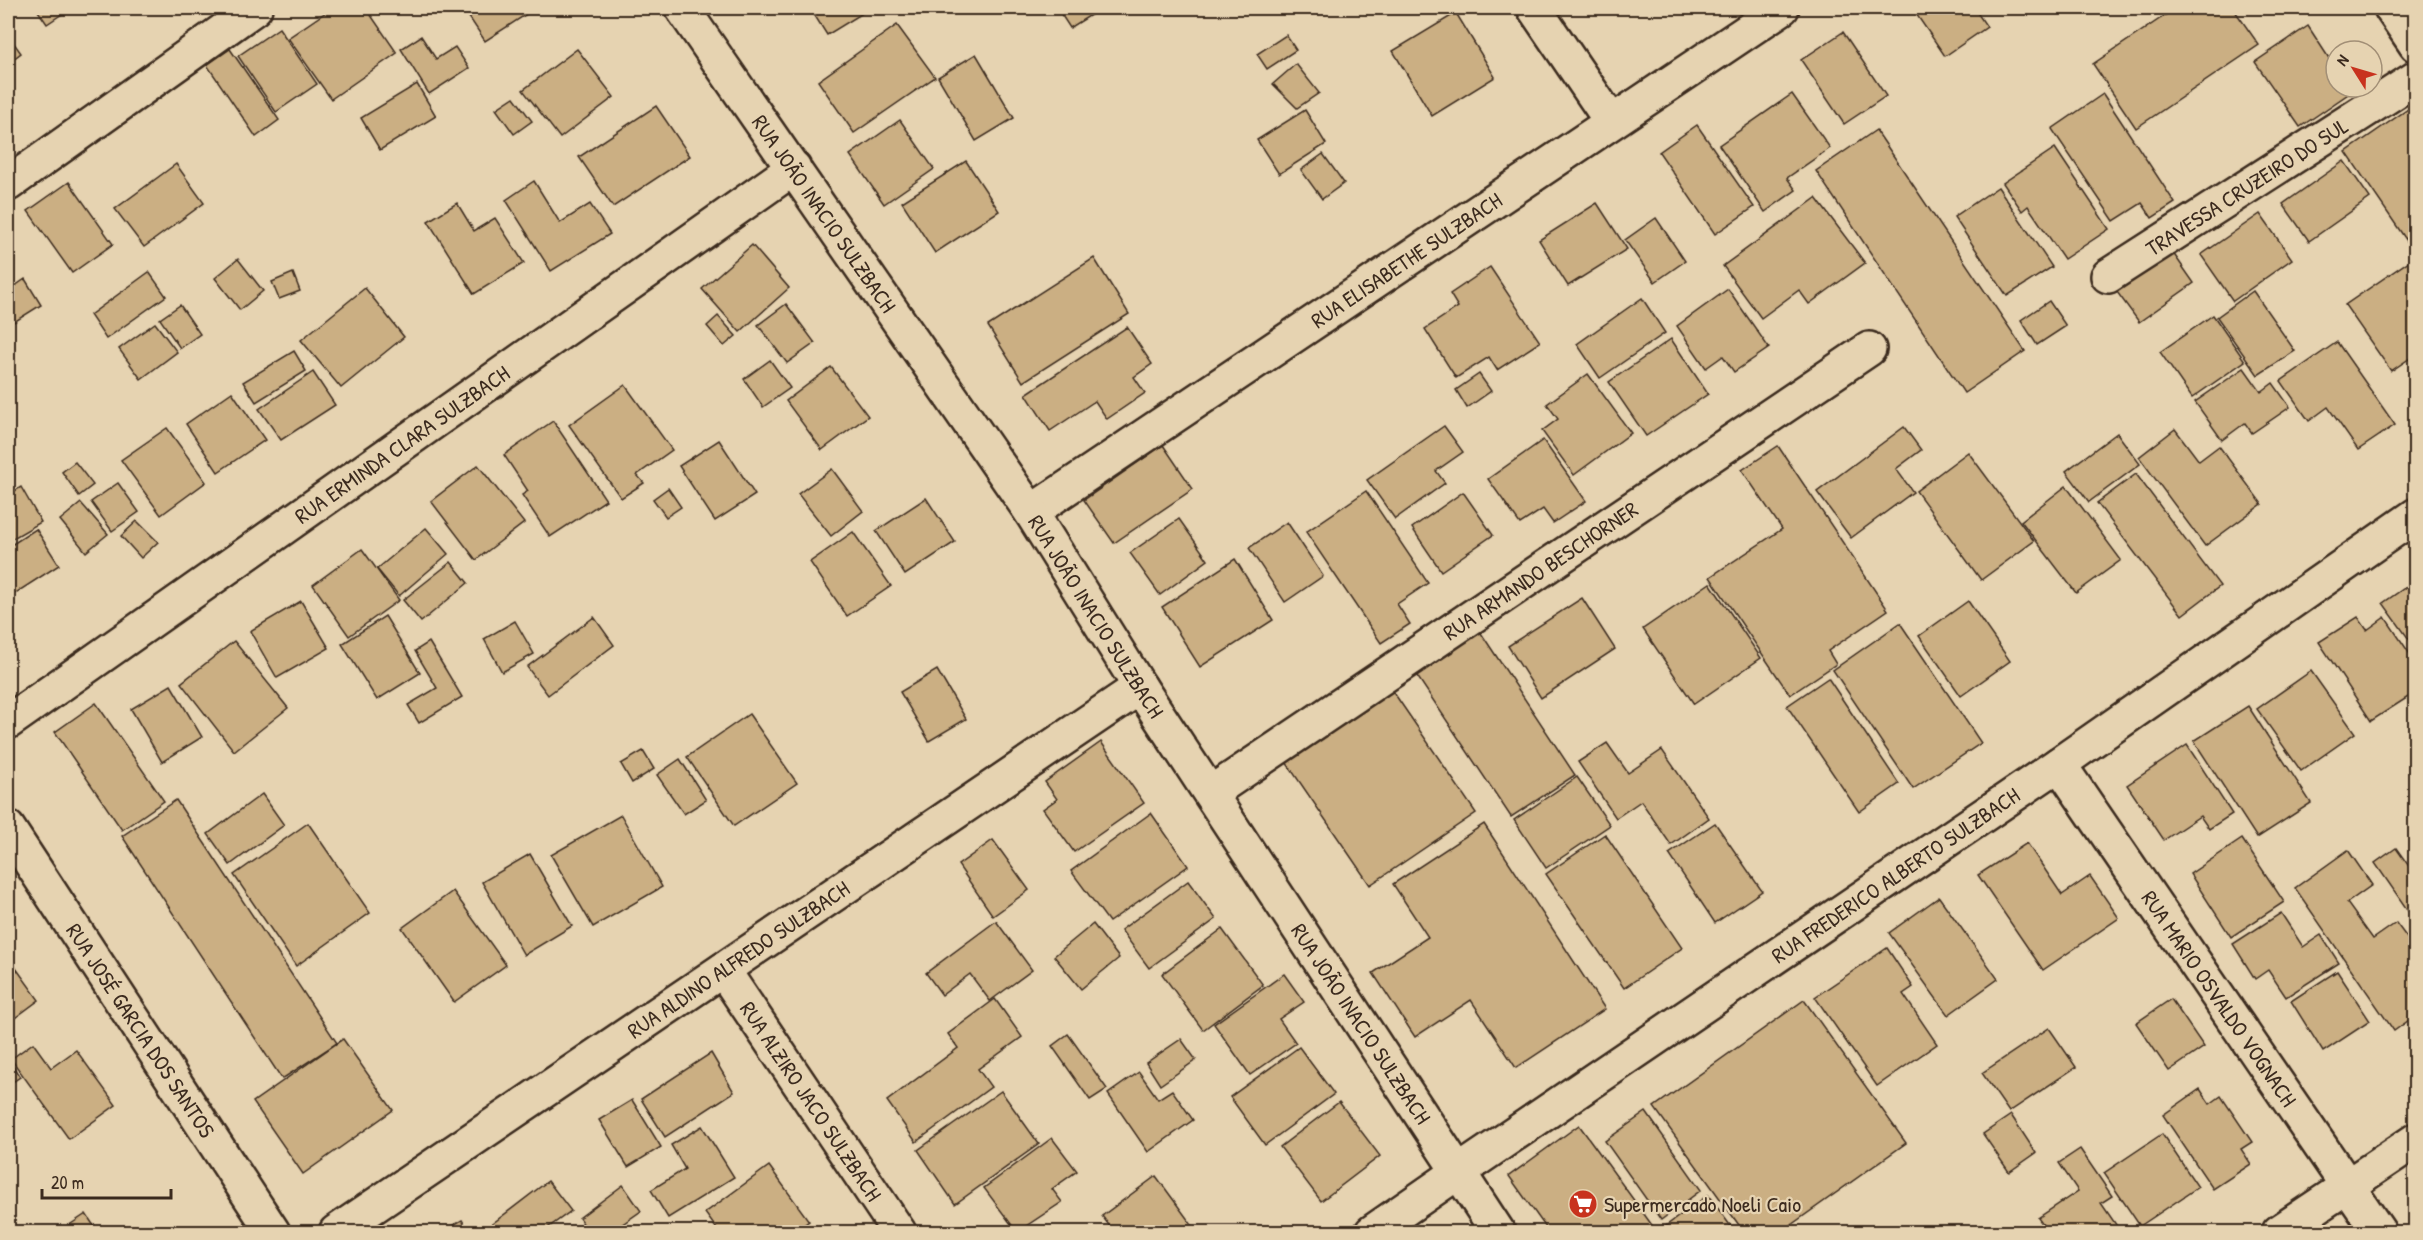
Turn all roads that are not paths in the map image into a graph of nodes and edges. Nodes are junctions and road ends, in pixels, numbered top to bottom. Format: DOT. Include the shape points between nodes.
graph roads {
  1 [pos="255,8"];
  2 [pos="682,8"];
  3 [pos="1534,8"];
  4 [pos="1782,8"];
  5 [pos="2391,8"];
  6 [pos="2415,45"];
  7 [pos="2415,78"];
  8 [pos="1611,121"];
  9 [pos="794,168"];
  10 [pos="8,184"];
  11 [pos="2108,276"];
  12 [pos="1869,349"];
  13 [pos="1031,512"];
  14 [pos="2415,515"];
  15 [pos="1140,687"];
  16 [pos="8,722"];
  17 [pos="2059,764"];
  18 [pos="1212,792"];
  19 [pos="8,828"];
  20 [pos="723,970"];
  21 [pos="2415,1140"];
  22 [pos="1457,1173"];
  23 [pos="2346,1186"];
  24 [pos="273,1233"];
  25 [pos="336,1233"];
  26 [pos="899,1233"];
  27 [pos="1372,1233"];
  28 [pos="1498,1233"];
  29 [pos="2279,1233"];
  30 [pos="2379,1233"];
  1 -- 10 [label="street"];
  2 -- 9 [label="street, RUA JOÃO INACIO SULZBACH"];
  3 -- 8 [label="street"];
  4 -- 8 [label="street, RUA ELISABETHE SULZBACH"];
  5 -- 6 [label="street"];
  7 -- 11 [label="street, TRAVESSA CRUZEIRO DO SUL"];
  8 -- 13 [label="street, RUA ELISABETHE SULZBACH"];
  9 -- 13 [label="street, RUA JOÃO INACIO SULZBACH"];
  9 -- 16 [label="street, RUA ERMINDA CLARA SULZBACH"];
  12 -- 18 [label="street, RUA ARMANDO BESCHORNER"];
  13 -- 15 [label="street, RUA JOÃO INACIO SULZBACH"];
  14 -- 17 [label="street, RUA FREDERICO ALBERTO SULZBACH"];
  15 -- 18 [label="street, RUA JOÃO INACIO SULZBACH"];
  15 -- 20 [label="street, RUA ALDINO ALFREDO SULZBACH"];
  17 -- 22 [label="street, RUA FREDERICO ALBERTO SULZBACH"];
  17 -- 23 [label="street, RUA MARIO OSVALDO VOGNACH"];
  18 -- 22 [label="street, RUA JOÃO INACIO SULZBACH"];
  19 -- 24 [label="street, RUA JOSÉ GARCIA DOS SANTOS"];
  20 -- 25 [label="street, RUA ALDINO ALFREDO SULZBACH"];
  20 -- 26 [label="street, RUA ALZIRO JACO SULZBACH"];
  21 -- 23 [label="street"];
  22 -- 27 [label="street, RUA FREDERICO ALBERTO SULZBACH"];
  22 -- 28 [label="street, RUA JOÃO INACIO SULZBACH"];
  23 -- 29 [label="street"];
  23 -- 30 [label="street, RUA MARIO OSVALDO VOGNACH"];
}
